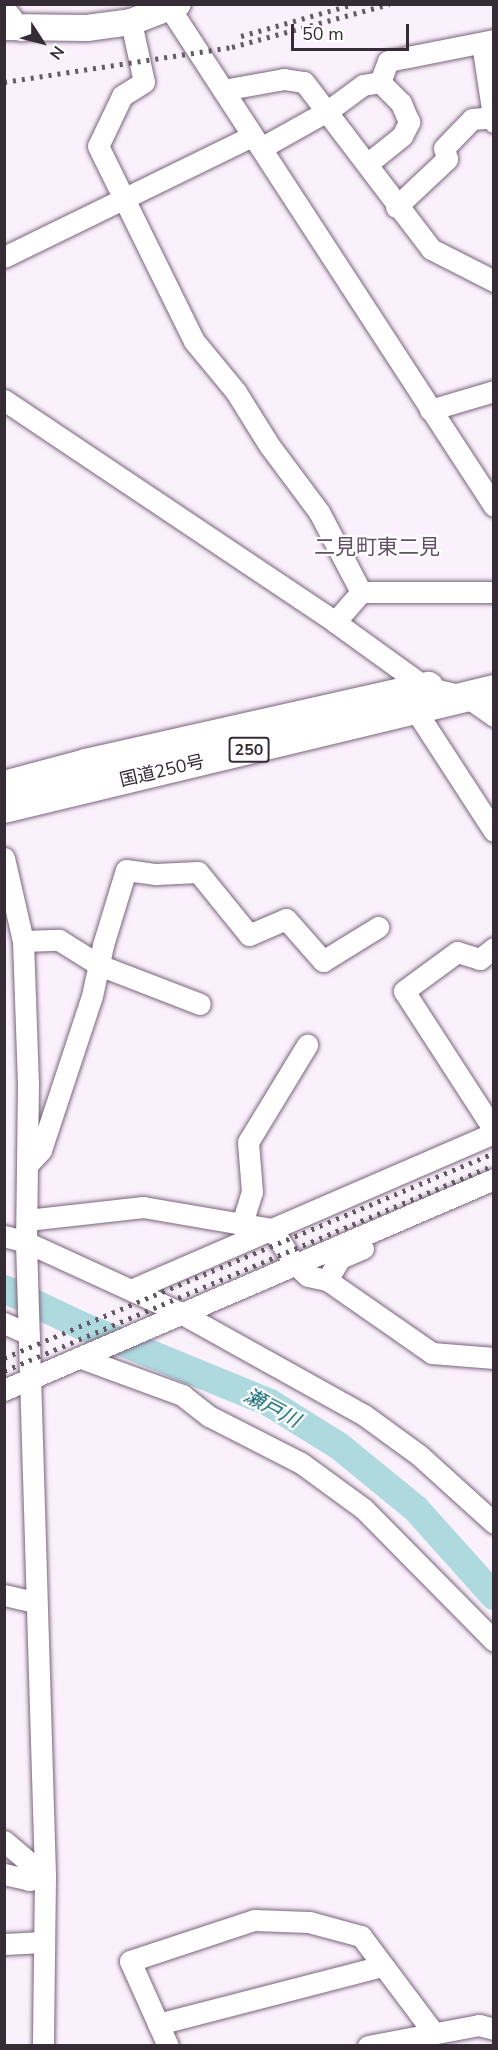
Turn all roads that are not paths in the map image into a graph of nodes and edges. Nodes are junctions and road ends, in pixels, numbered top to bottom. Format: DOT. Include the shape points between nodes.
graph roads {
  1 [pos="171,6"];
  2 [pos="4,8"];
  3 [pos="131,22"];
  4 [pos="13,29"];
  5 [pos="488,42"];
  6 [pos="380,82"];
  7 [pos="223,90"];
  8 [pos="492,95"];
  9 [pos="328,110"];
  10 [pos="493,117"];
  11 [pos="494,122"];
  12 [pos="257,142"];
  13 [pos="367,164"];
  14 [pos="126,196"];
  15 [pos="396,207"];
  16 [pos="4,257"];
  17 [pos="494,281"];
  18 [pos="494,391"];
  19 [pos="4,400"];
  20 [pos="430,410"];
  21 [pos="494,506"];
  22 [pos="361,592"];
  23 [pos="494,592"];
  24 [pos="335,622"];
  25 [pos="494,670"];
  26 [pos="480,694"];
  27 [pos="421,699"];
  28 [pos="494,716"];
  29 [pos="4,786"];
  30 [pos="4,808"];
  31 [pos="494,831"];
  32 [pos="4,858"];
  33 [pos="378,927"];
  34 [pos="23,941"];
  35 [pos="494,948"];
  36 [pos="99,965"];
  37 [pos="200,1004"];
  38 [pos="307,1045"];
  39 [pos="494,1132"];
  40 [pos="29,1163"];
  41 [pos="494,1179"];
  42 [pos="27,1220"];
  43 [pos="242,1224"];
  44 [pos="272,1229"];
  45 [pos="397,1231"];
  46 [pos="4,1236"];
  47 [pos="26,1242"];
  48 [pos="294,1263"];
  49 [pos="327,1280"];
  50 [pos="131,1290"];
  51 [pos="179,1312"];
  52 [pos="4,1323"];
  53 [pos="29,1334"];
  54 [pos="4,1342"];
  55 [pos="81,1358"];
  56 [pos="494,1358"];
  57 [pos="29,1379"];
  58 [pos="4,1390"];
  59 [pos="494,1523"];
  60 [pos="4,1595"];
  61 [pos="35,1602"];
  62 [pos="494,1641"];
  63 [pos="4,1841"];
  64 [pos="4,1874"];
  65 [pos="45,1876"];
  66 [pos="44,1942"];
  67 [pos="4,1944"];
  68 [pos="383,1966"];
  69 [pos="158,2024"];
  70 [pos="494,2029"];
  71 [pos="433,2032"];
  72 [pos="43,2046"];
  73 [pos="168,2046"];
  74 [pos="368,2046"];
  1 -- 3 [label="main road"];
  1 -- 7 [label="street"];
  2 -- 4 [label="street"];
  3 -- 4 [label="main road"];
  3 -- 14 [label="street" via="144,82 122,96 98,146"];
  5 -- 6 [label="street" via="388,61"];
  5 -- 8 [label="street"];
  6 -- 9 [label="street" via="363,85"];
  6 -- 13 [label="street" via="401,103 409,122 402,136"];
  7 -- 9 [label="street" via="284,79 304,82"];
  7 -- 12 [label="street"];
  8 -- 10 [label="street"];
  9 -- 12 [label="street"];
  9 -- 13 [label="street"];
  10 -- 11 [label="street"];
  10 -- 15 [label="street" via="472,119 444,148 447,159"];
  12 -- 14 [label="street"];
  12 -- 20 [label="street"];
  13 -- 15 [label="street"];
  14 -- 16 [label="street"];
  14 -- 22 [label="street" via="194,341 236,392 269,445 319,512"];
  15 -- 17 [label="street" via="431,249"];
  18 -- 20 [label="street"];
  19 -- 24 [label="street"];
  20 -- 21 [label="street"];
  22 -- 23 [label="street"];
  22 -- 24 [label="street"];
  24 -- 27 [label="street"];
  25 -- 27 [label="highway, 国道250号 / 250"];
  26 -- 27 [label="highway, 国道250号 / 250"];
  26 -- 28 [label="street"];
  27 -- 29 [label="highway, 国道250号 / 250" via="87,764"];
  27 -- 30 [label="highway, 国道250号 / 250"];
  27 -- 31 [label="street"];
  32 -- 34 [label="street"];
  33 -- 36 [label="street" via="322,961 286,919 249,935 198,872 156,874 126,870"];
  34 -- 36 [label="street" via="59,940"];
  34 -- 40 [label="street"];
  35 -- 39 [label="street" via="480,959 457,952 404,991"];
  36 -- 37 [label="street"];
  36 -- 40 [label="street" via="41,1150"];
  38 -- 43 [label="street" via="248,1142 252,1192"];
  39 -- 44 [label="street"];
  40 -- 42 [label="street"];
  41 -- 48 [label="street"];
  42 -- 43 [label="street" via="143,1207"];
  42 -- 47 [label="street"];
  43 -- 44 [label="street"];
  44 -- 48 [label="street"];
  44 -- 50 [label="street"];
  45 -- 49 [label="street" via="340,1258"];
  46 -- 47 [label="street"];
  47 -- 50 [label="street"];
  47 -- 53 [label="street"];
  48 -- 49 [label="street" via="308,1276"];
  48 -- 51 [label="street"];
  49 -- 56 [label="street" via="432,1353"];
  50 -- 51 [label="street"];
  51 -- 55 [label="street"];
  51 -- 59 [label="street" via="364,1414 419,1455"];
  52 -- 53 [label="street"];
  53 -- 54 [label="street"];
  53 -- 57 [label="street"];
  55 -- 57 [label="street"];
  55 -- 62 [label="street" via="182,1395 209,1416 301,1463 363,1509"];
  57 -- 58 [label="street"];
  57 -- 61 [label="street"];
  60 -- 61 [label="street"];
  61 -- 65 [label="street"];
  63 -- 65 [label="street"];
  64 -- 65 [label="street" via="29,1881"];
  65 -- 66 [label="street"];
  66 -- 67 [label="street"];
  66 -- 72 [label="street"];
  68 -- 69 [label="street"];
  68 -- 69 [label="street" via="361,1936 309,1922 254,1920 130,1961"];
  68 -- 71 [label="street"];
  69 -- 73 [label="street"];
  70 -- 71 [label="street" via="479,2025"];
  71 -- 74 [label="street"];
}
